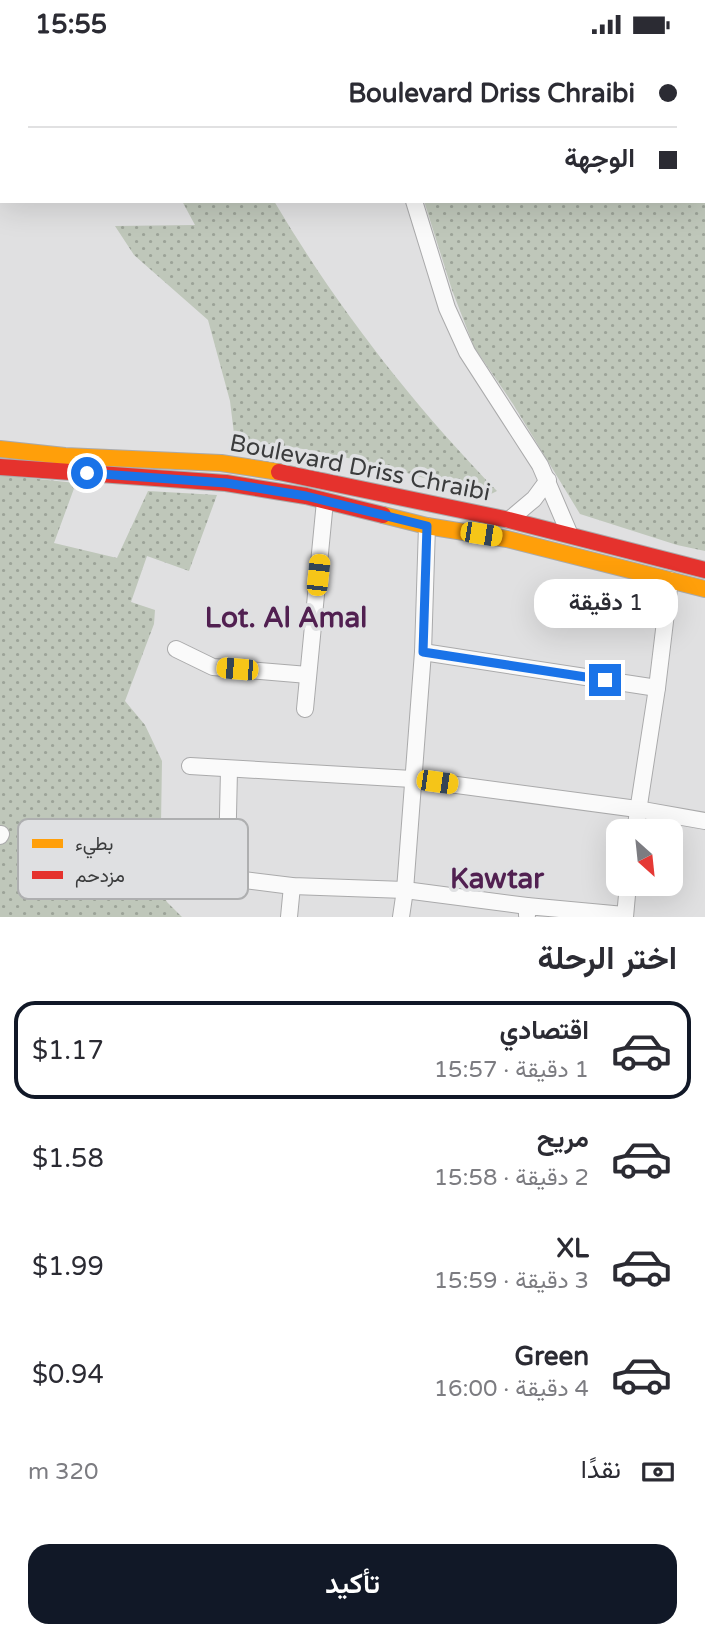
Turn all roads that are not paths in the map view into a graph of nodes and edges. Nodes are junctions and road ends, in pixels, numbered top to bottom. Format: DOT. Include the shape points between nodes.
graph roads {
  1 [pos="415,203"];
  2 [pos="0,449"];
  3 [pos="26,453"];
  4 [pos="65,464"];
  5 [pos="0,467"];
  6 [pos="24,470"];
  7 [pos="548,479"];
  8 [pos="325,501"];
  9 [pos="509,520"];
  10 [pos="427,526"];
  11 [pos="570,535"];
  12 [pos="705,570"];
  13 [pos="670,580"];
  14 [pos="705,589"];
  15 [pos="176,649"];
  16 [pos="423,652"];
  17 [pos="308,675"];
  18 [pos="657,688"];
  19 [pos="305,709"];
  20 [pos="190,766"];
  21 [pos="229,770"];
  22 [pos="412,779"];
  23 [pos="637,809"];
  24 [pos="228,819"];
  25 [pos="636,819"];
  26 [pos="705,821"];
  27 [pos="248,882"];
  28 [pos="292,886"];
  29 [pos="405,890"];
  30 [pos="626,896"];
  31 [pos="527,912"];
  32 [pos="624,916"];
  33 [pos="289,917"];
  34 [pos="401,917"];
  1 -- 7 [label="street" via="447,308 467,352"];
  2 -- 3 [label="main road, Boulevard Driss Chraibi"];
  3 -- 4 [label="main road, Boulevard Driss Chraibi"];
  3 -- 6 [label="main road"];
  4 -- 6 [label="main road, Boulevard Driss Chraibi"];
  4 -- 8 [label="main road, Boulevard Driss Chraibi" via="226,483"];
  4 -- 9 [label="main road, Boulevard Driss Chraibi" via="221,463"];
  5 -- 6 [label="main road, Boulevard Driss Chraibi"];
  7 -- 9 [label="street" via="534,499"];
  7 -- 11 [label="street"];
  8 -- 10 [label="main road, Boulevard Driss Chraibi"];
  8 -- 17 [label="street"];
  9 -- 11 [label="main road, Boulevard Driss Chraibi"];
  10 -- 13 [label="main road, Boulevard Driss Chraibi" via="507,539"];
  10 -- 16 [label="street"];
  11 -- 12 [label="main road, Boulevard Driss Chraibi"];
  13 -- 14 [label="main road, Boulevard Driss Chraibi"];
  13 -- 18 [label="street"];
  15 -- 17 [label="street" via="213,667"];
  16 -- 18 [label="street"];
  16 -- 22 [label="street"];
  17 -- 19 [label="street"];
  18 -- 23 [label="street"];
  20 -- 21 [label="street"];
  21 -- 22 [label="street"];
  21 -- 24 [label="street"];
  22 -- 23 [label="street"];
  22 -- 29 [label="street"];
  23 -- 25 [label="street"];
  23 -- 26 [label="street"];
  27 -- 28 [label="street"];
  28 -- 29 [label="street"];
  28 -- 33 [label="street"];
  29 -- 31 [label="street"];
  29 -- 34 [label="street"];
  30 -- 32 [label="street"];
  31 -- 32 [label="street"];
}
